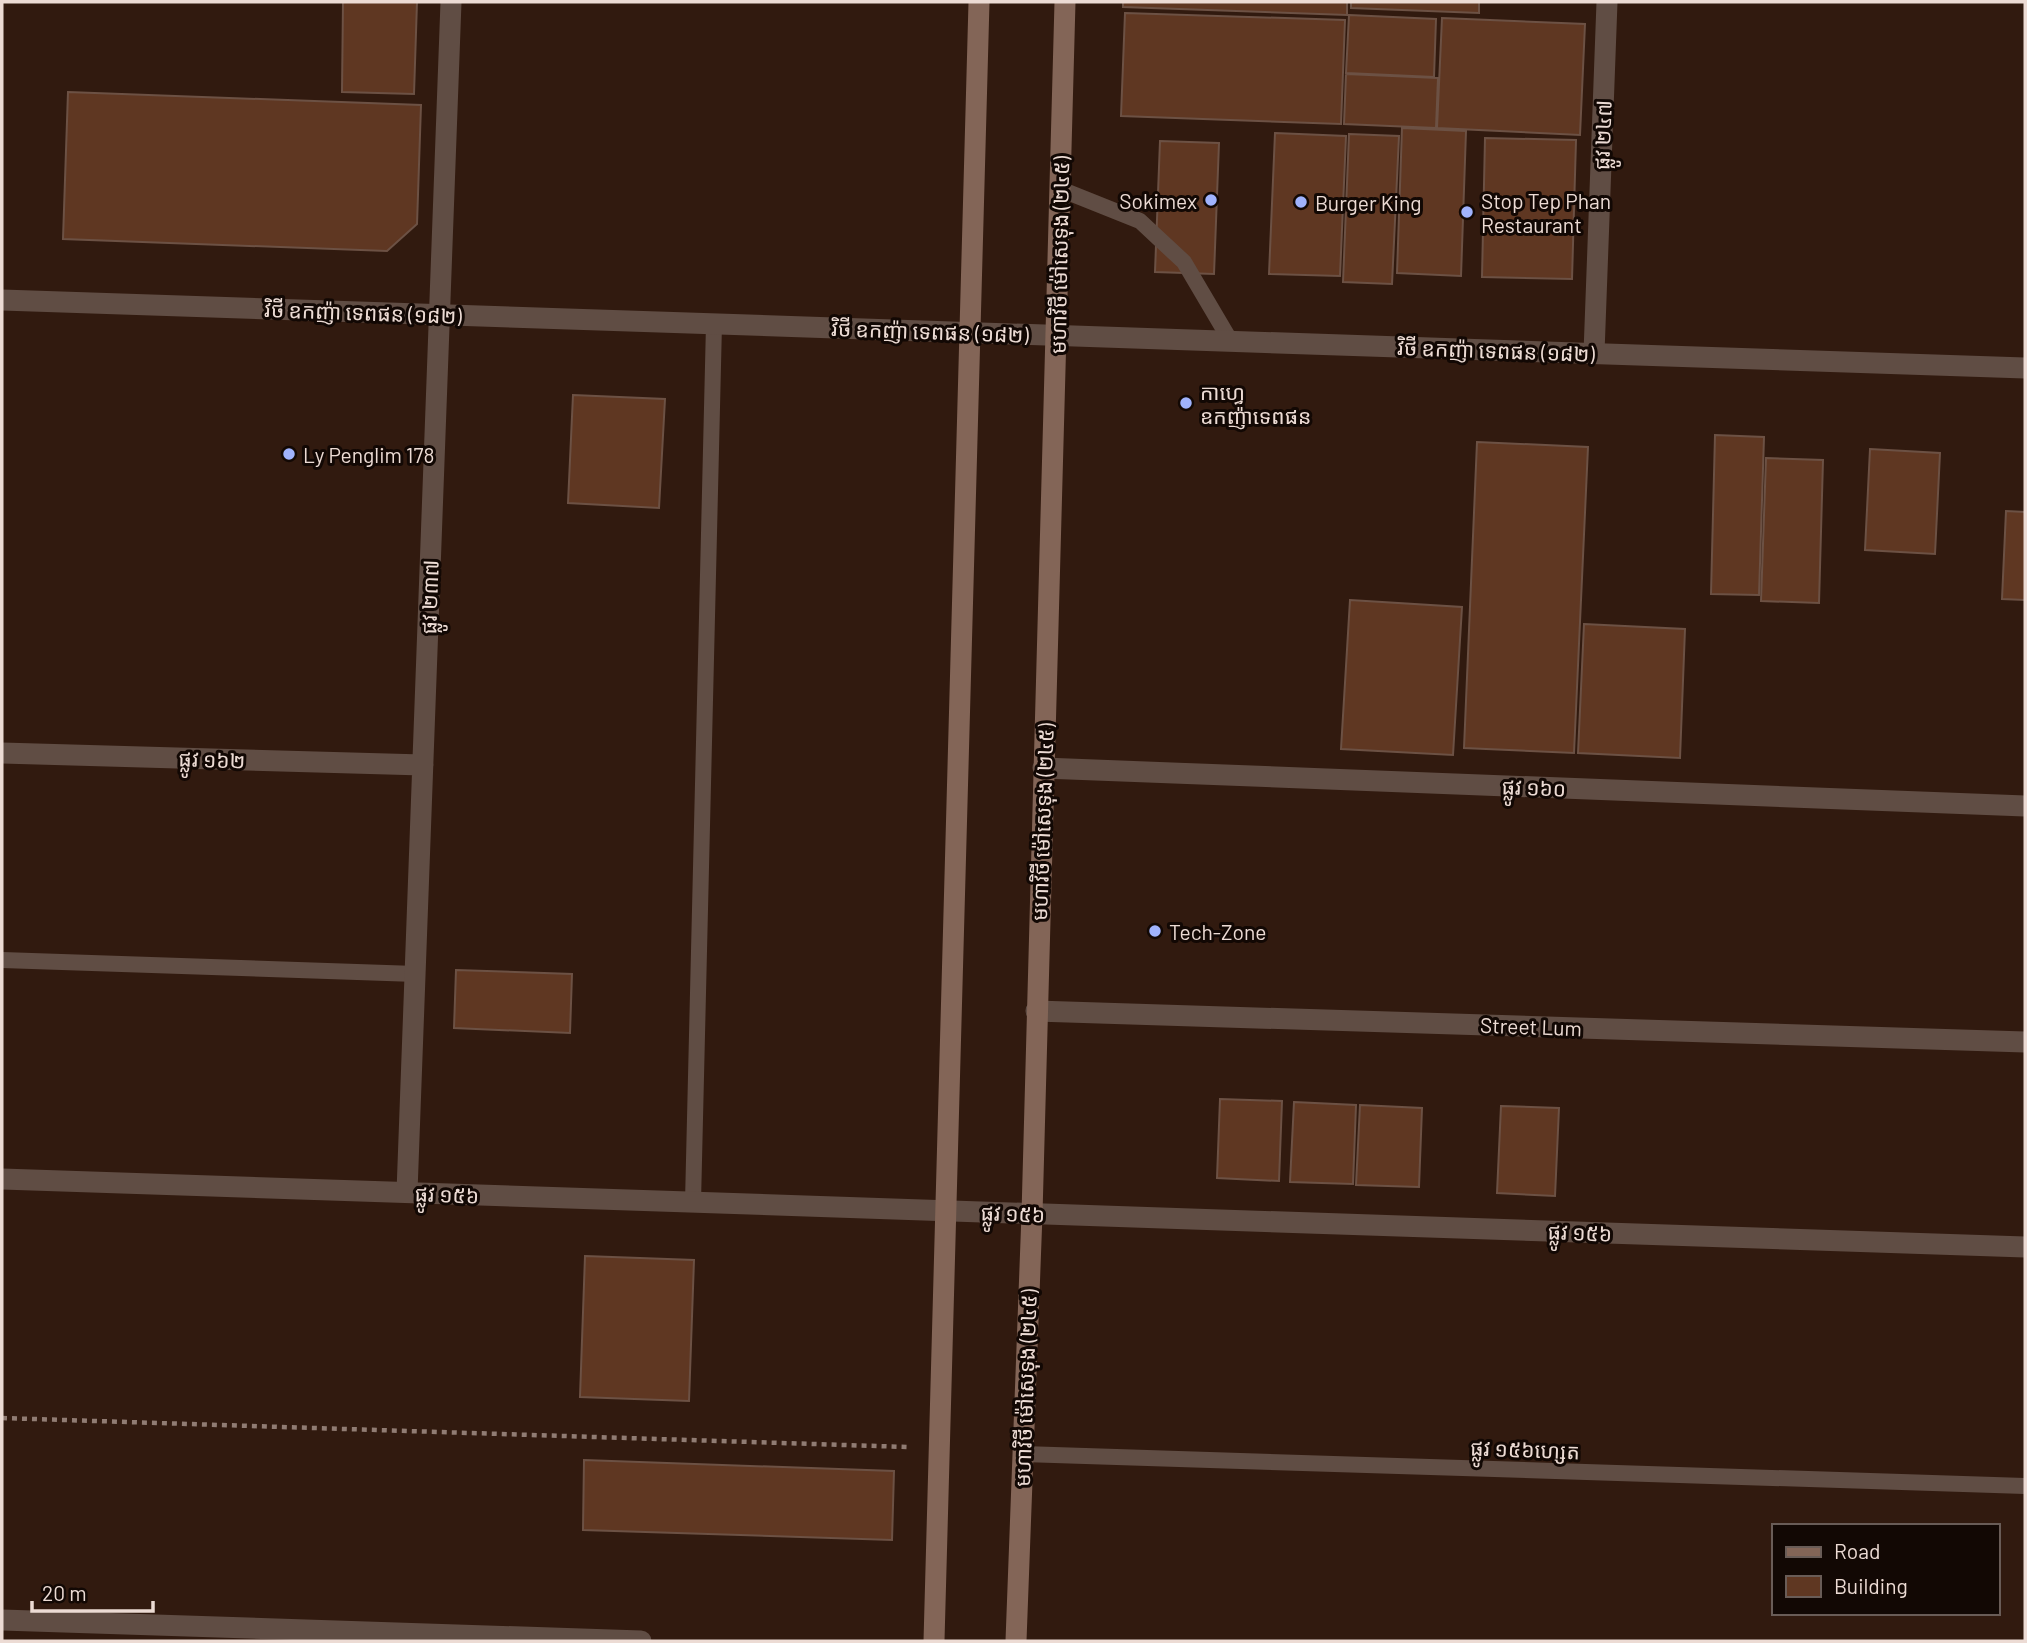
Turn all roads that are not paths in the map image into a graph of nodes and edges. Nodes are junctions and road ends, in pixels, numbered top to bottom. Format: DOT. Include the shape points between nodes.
graph roads {
  1 [pos="451,2"];
  2 [pos="979,2"];
  3 [pos="1065,2"];
  4 [pos="1607,2"];
  5 [pos="1060,189"];
  6 [pos="2,300"];
  7 [pos="440,315"];
  8 [pos="714,324"];
  9 [pos="969,332"];
  10 [pos="1057,334"];
  11 [pos="1230,340"];
  12 [pos="1594,353"];
  13 [pos="2025,368"];
  14 [pos="2,753"];
  15 [pos="423,765"];
  16 [pos="1043,768"];
  17 [pos="2025,806"];
  18 [pos="2,960"];
  19 [pos="416,974"];
  20 [pos="1036,1010"];
  21 [pos="2025,1042"];
  22 [pos="2,1179"];
  23 [pos="407,1192"];
  24 [pos="693,1202"];
  25 [pos="947,1211"];
  26 [pos="1032,1214"];
  27 [pos="2025,1247"];
  28 [pos="1023,1454"];
  29 [pos="2025,1486"];
  30 [pos="2,1620"];
  31 [pos="641,1641"];
  32 [pos="934,1641"];
  33 [pos="1016,1641"];
  1 -- 7 [label="street, ផ្លូវ ២៣៧"];
  2 -- 9 [label="main road"];
  3 -- 5 [label="main road, មហាវិថី ម៉ៅសេទុង (២៤៥)"];
  4 -- 12 [label="street, ផ្លូវ ២៤៧"];
  5 -- 10 [label="main road, មហាវិថី ម៉ៅសេទុង (២៤៥)"];
  5 -- 11 [label="lane" via="1140,221 1184,262"];
  6 -- 7 [label="street, វិថី ឧកញ៉ា ទេពផន (១៨២)"];
  7 -- 8 [label="street, វិថី ឧកញ៉ា ទេពផន (១៨២)"];
  7 -- 15 [label="street, ផ្លូវ ២៣៧"];
  8 -- 9 [label="street, វិថី ឧកញ៉ា ទេពផន (១៨២)"];
  8 -- 24 [label="lane"];
  9 -- 10 [label="street, វិថី ឧកញ៉ា ទេពផន (១៨២)"];
  9 -- 25 [label="main road"];
  10 -- 11 [label="street, វិថី ឧកញ៉ា ទេពផន (១៨២)"];
  10 -- 16 [label="main road, មហាវិថី ម៉ៅសេទុង (២៤៥)"];
  11 -- 12 [label="street, វិថី ឧកញ៉ា ទេពផន (១៨២)"];
  12 -- 13 [label="street, វិថី ឧកញ៉ា ទេពផន (១៨២)"];
  14 -- 15 [label="street, ផ្លូវ ១៦២"];
  15 -- 19 [label="street, ផ្លូវ ២៣៧"];
  16 -- 17 [label="street, ផ្លូវ ១៦០"];
  16 -- 20 [label="main road, មហាវិថី ម៉ៅសេទុង (២៤៥)"];
  18 -- 19 [label="lane"];
  19 -- 23 [label="street, ផ្លូវ ២៣៧"];
  20 -- 21 [label="street, Street Lum"];
  20 -- 26 [label="main road, មហាវិថី ម៉ៅសេទុង (២៤៥)"];
  22 -- 23 [label="street, ផ្លូវ ១៥៦"];
  23 -- 24 [label="street, ផ្លូវ ១៥៦"];
  24 -- 25 [label="street, ផ្លូវ ១៥៦"];
  25 -- 26 [label="street, ផ្លូវ ១៥៦"];
  25 -- 32 [label="main road"];
  26 -- 27 [label="street, ផ្លូវ ១៥៦"];
  26 -- 28 [label="main road, មហាវិថី ម៉ៅសេទុង (២៤៥)"];
  28 -- 29 [label="lane, ផ្លូវ ១៥៦ហ្សេត"];
  28 -- 33 [label="main road, មហាវិថី ម៉ៅសេទុង (២៤៥)"];
  30 -- 31 [label="street"];
}
